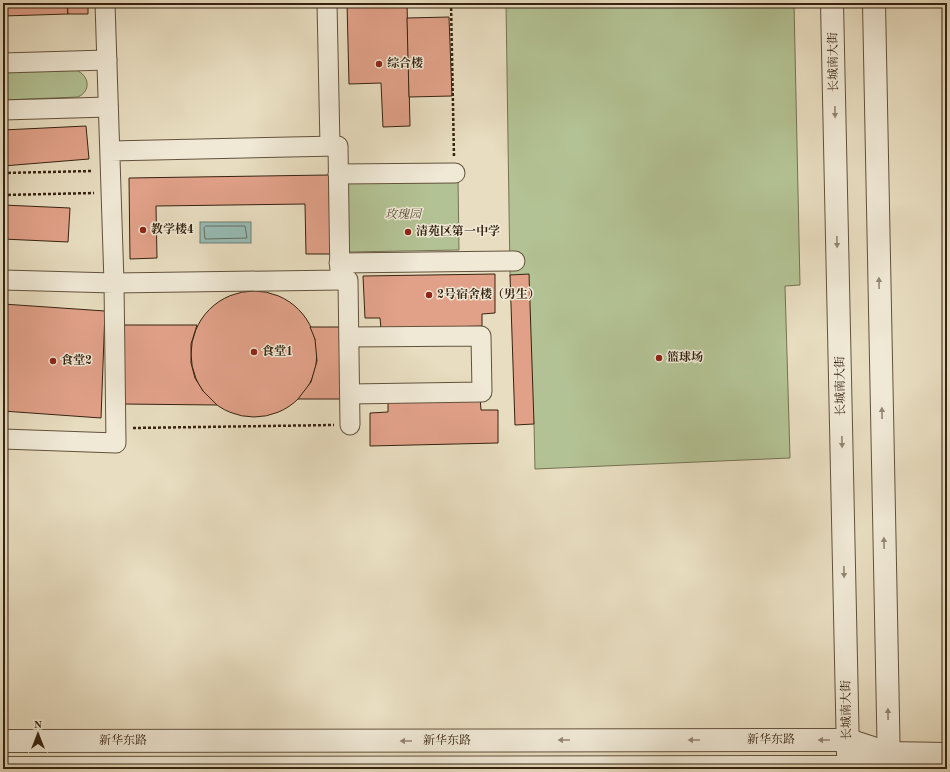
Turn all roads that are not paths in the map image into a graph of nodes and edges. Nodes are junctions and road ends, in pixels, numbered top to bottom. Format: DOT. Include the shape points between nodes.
graph roads {
  1 [pos="105,3"];
  2 [pos="327,3"];
  3 [pos="832,3"];
  4 [pos="874,3"];
  5 [pos="107,60"];
  6 [pos="3,63"];
  7 [pos="108,107"];
  8 [pos="3,110"];
  9 [pos="330,146"];
  10 [pos="110,151"];
  11 [pos="455,173"];
  12 [pos="338,174"];
  13 [pos="514,261"];
  14 [pos="339,271"];
  15 [pos="3,280"];
  16 [pos="114,283"];
  17 [pos="349,337"];
  18 [pos="350,394"];
  19 [pos="350,425"];
  20 [pos="3,439"];
  21 [pos="848,740"];
  22 [pos="3,741"];
  23 [pos="947,754"];
  24 [pos="889,761"];
  25 [pos="3,768"];
  26 [pos="849,768"];
  1 -- 5 [label="street"];
  2 -- 9 [label="street"];
  3 -- 21 [label="street, 长城南大街, one-way"];
  24 -- 4 [label="street, one-way"];
  5 -- 6 [label="street"];
  5 -- 7 [label="street"];
  7 -- 8 [label="street"];
  7 -- 10 [label="street"];
  9 -- 10 [label="street"];
  9 -- 12 [label="street" via="338,146"];
  10 -- 16 [label="street"];
  11 -- 12 [label="street"];
  12 -- 14 [label="street"];
  13 -- 14 [label="street"];
  14 -- 16 [label="street"];
  14 -- 17 [label="street" via="348,280"];
  15 -- 16 [label="street"];
  16 -- 20 [label="street" via="116,443"];
  17 -- 18 [label="street"];
  17 -- 18 [label="street" via="481,336 482,392"];
  18 -- 19 [label="street"];
  21 -- 22 [label="street, 新华东路, one-way"];
  21 -- 24 [label="street, 新华东路"];
  21 -- 26 [label="street, 长城南大街"];
  23 -- 24 [label="street, 新华东路"];
  24 -- 26 [label="street, 新华东路"];
  25 -- 26 [label="street, 新华东路"];
}
